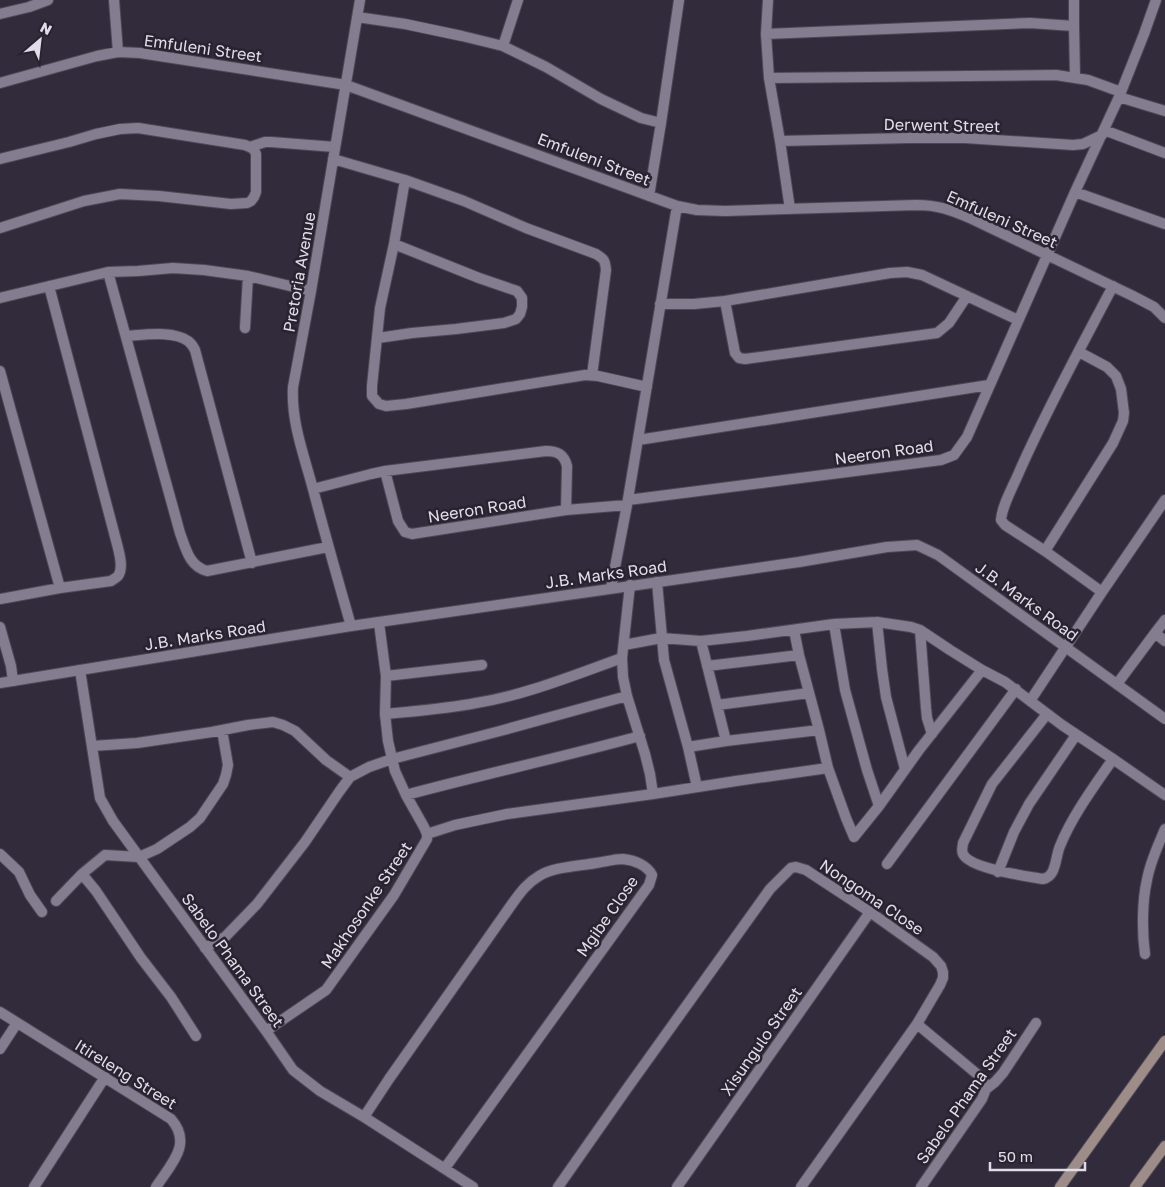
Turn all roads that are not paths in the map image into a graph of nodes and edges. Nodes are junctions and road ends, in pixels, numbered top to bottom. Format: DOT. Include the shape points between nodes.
graph roads {
  1 [pos="48,0"];
  2 [pos="114,0"];
  3 [pos="360,0"];
  4 [pos="518,0"];
  5 [pos="679,0"];
  6 [pos="768,0"];
  7 [pos="1074,0"];
  8 [pos="1156,0"];
  9 [pos="0,14"];
  10 [pos="358,17"];
  11 [pos="1074,26"];
  12 [pos="766,34"];
  13 [pos="503,46"];
  14 [pos="118,52"];
  15 [pos="1075,77"];
  16 [pos="769,78"];
  17 [pos="0,83"];
  18 [pos="346,85"];
  19 [pos="1120,94"];
  20 [pos="1165,111"];
  21 [pos="661,123"];
  22 [pos="1103,132"];
  23 [pos="780,141"];
  24 [pos="250,147"];
  25 [pos="335,147"];
  26 [pos="1165,152"];
  27 [pos="0,159"];
  28 [pos="333,159"];
  29 [pos="405,180"];
  30 [pos="1075,192"];
  31 [pos="649,196"];
  32 [pos="678,206"];
  33 [pos="790,209"];
  34 [pos="1165,224"];
  35 [pos="0,228"];
  36 [pos="394,244"];
  37 [pos="1048,255"];
  38 [pos="108,272"];
  39 [pos="248,276"];
  40 [pos="49,286"];
  41 [pos="1113,286"];
  42 [pos="311,291"];
  43 [pos="967,296"];
  44 [pos="0,298"];
  45 [pos="725,301"];
  46 [pos="660,304"];
  47 [pos="1165,318"];
  48 [pos="1018,320"];
  49 [pos="245,328"];
  50 [pos="126,336"];
  51 [pos="378,338"];
  52 [pos="1079,352"];
  53 [pos="0,371"];
  54 [pos="592,375"];
  55 [pos="989,385"];
  56 [pos="647,387"];
  57 [pos="638,440"];
  58 [pos="385,471"];
  59 [pos="313,489"];
  60 [pos="1165,500"];
  61 [pos="628,503"];
  62 [pos="566,510"];
  63 [pos="328,547"];
  64 [pos="1046,551"];
  65 [pos="252,563"];
  66 [pos="657,582"];
  67 [pos="630,586"];
  68 [pos="60,588"];
  69 [pos="611,588"];
  70 [pos="1102,592"];
  71 [pos="0,599"];
  72 [pos="1165,620"];
  73 [pos="877,622"];
  74 [pos="379,623"];
  75 [pos="834,624"];
  76 [pos="351,626"];
  77 [pos="0,627"];
  78 [pos="794,630"];
  79 [pos="920,630"];
  80 [pos="1155,633"];
  81 [pos="661,638"];
  82 [pos="701,641"];
  83 [pos="1165,641"];
  84 [pos="624,645"];
  85 [pos="1066,647"];
  86 [pos="799,655"];
  87 [pos="622,658"];
  88 [pos="482,665"];
  89 [pos="707,666"];
  90 [pos="80,670"];
  91 [pos="982,670"];
  92 [pos="386,676"];
  93 [pos="13,681"];
  94 [pos="0,683"];
  95 [pos="1117,684"];
  96 [pos="1016,689"];
  97 [pos="809,693"];
  98 [pos="627,696"];
  99 [pos="1030,701"];
  100 [pos="717,704"];
  101 [pos="385,714"];
  102 [pos="1047,714"];
  103 [pos="1165,719"];
  104 [pos="222,730"];
  105 [pos="819,730"];
  106 [pos="932,734"];
  107 [pos="1076,735"];
  108 [pos="640,736"];
  109 [pos="726,741"];
  110 [pos="92,746"];
  111 [pos="688,746"];
  112 [pos="392,758"];
  113 [pos="1113,759"];
  114 [pos="828,768"];
  115 [pos="905,769"];
  116 [pos="350,777"];
  117 [pos="697,787"];
  118 [pos="653,794"];
  119 [pos="406,795"];
  120 [pos="1165,795"];
  121 [pos="879,806"];
  122 [pos="1165,829"];
  123 [pos="427,834"];
  124 [pos="0,854"];
  125 [pos="139,857"];
  126 [pos="887,864"];
  127 [pos="998,872"];
  128 [pos="82,874"];
  129 [pos="56,901"];
  130 [pos="42,912"];
  131 [pos="870,912"];
  132 [pos="205,948"];
  133 [pos="1145,954"];
  134 [pos="0,1012"];
  135 [pos="1036,1022"];
  136 [pos="17,1023"];
  137 [pos="917,1024"];
  138 [pos="266,1031"];
  139 [pos="196,1036"];
  140 [pos="1165,1042"];
  141 [pos="0,1049"];
  142 [pos="105,1077"];
  143 [pos="986,1089"];
  144 [pos="364,1117"];
  145 [pos="1165,1146"];
  146 [pos="445,1168"];
  147 [pos="34,1187"];
  148 [pos="156,1187"];
  149 [pos="474,1187"];
  150 [pos="558,1187"];
  151 [pos="677,1187"];
  152 [pos="801,1187"];
  153 [pos="921,1187"];
  154 [pos="1060,1187"];
  155 [pos="1135,1187"];
  1 -- 9 [label="street"];
  2 -- 14 [label="street"];
  3 -- 10 [label="street, Pretoria Avenue"];
  4 -- 13 [label="street"];
  5 -- 21 [label="street"];
  6 -- 12 [label="street"];
  7 -- 11 [label="street"];
  8 -- 19 [label="street, Neeron Road"];
  10 -- 13 [label="street"];
  10 -- 18 [label="street, Pretoria Avenue"];
  11 -- 12 [label="street" via="1030,23"];
  11 -- 15 [label="street"];
  12 -- 16 [label="street"];
  13 -- 21 [label="street" via="609,103 641,118"];
  14 -- 17 [label="street, Emfuleni Street"];
  14 -- 18 [label="street, Emfuleni Street"];
  15 -- 16 [label="street"];
  15 -- 19 [label="street"];
  16 -- 23 [label="street"];
  18 -- 25 [label="street, Pretoria Avenue"];
  18 -- 31 [label="street, Emfuleni Street"];
  19 -- 20 [label="street"];
  19 -- 22 [label="street, Neeron Road"];
  21 -- 31 [label="street"];
  22 -- 23 [label="street, Derwent Street" via="1083,144 1073,145 965,138"];
  22 -- 26 [label="street"];
  22 -- 30 [label="street, Neeron Road"];
  23 -- 33 [label="street"];
  24 -- 25 [label="street" via="271,142"];
  24 -- 27 [label="street" via="138,128 96,134"];
  24 -- 35 [label="street" via="256,154 256,192 247,203 120,194 84,201"];
  25 -- 28 [label="street, Pretoria Avenue"];
  28 -- 29 [label="street"];
  28 -- 42 [label="street, Pretoria Avenue"];
  29 -- 36 [label="street"];
  29 -- 54 [label="street" via="604,258 606,270"];
  30 -- 34 [label="street"];
  30 -- 37 [label="street, Neeron Road"];
  31 -- 32 [label="street, Emfuleni Street"];
  32 -- 33 [label="street, Emfuleni Street" via="712,211"];
  32 -- 46 [label="street"];
  33 -- 37 [label="street, Emfuleni Street" via="942,207"];
  36 -- 51 [label="street" via="380,308"];
  36 -- 51 [label="street" via="517,291 522,298 522,306 516,319 504,322"];
  37 -- 41 [label="street, Emfuleni Street"];
  37 -- 48 [label="street, Neeron Road"];
  38 -- 39 [label="street" via="173,268"];
  38 -- 40 [label="street"];
  38 -- 50 [label="street"];
  39 -- 42 [label="street"];
  39 -- 49 [label="street"];
  40 -- 44 [label="street"];
  40 -- 68 [label="street" via="120,560 117,578"];
  41 -- 47 [label="street, Emfuleni Street" via="1154,307"];
  41 -- 52 [label="street"];
  42 -- 59 [label="street, Pretoria Avenue" via="292,401"];
  43 -- 45 [label="street" via="922,275 907,272"];
  43 -- 45 [label="street" via="949,323 937,333 744,359 735,353"];
  43 -- 48 [label="street"];
  45 -- 46 [label="street"];
  46 -- 56 [label="street"];
  48 -- 55 [label="street, Neeron Road"];
  50 -- 65 [label="street" via="170,334 187,340 195,350"];
  50 -- 65 [label="street" via="180,533 190,558 194,565 207,571"];
  51 -- 54 [label="street" via="372,396 386,406"];
  52 -- 64 [label="street" via="1033,440 1001,517 1005,525"];
  52 -- 64 [label="street" via="1107,367 1116,376 1122,389 1124,414 1113,443"];
  53 -- 68 [label="street"];
  54 -- 56 [label="street"];
  55 -- 57 [label="street"];
  55 -- 61 [label="street, Neeron Road" via="967,436 950,458"];
  56 -- 57 [label="street"];
  57 -- 61 [label="street"];
  58 -- 59 [label="street"];
  58 -- 62 [label="street, Neeron Road" via="398,521 405,532 412,534"];
  58 -- 62 [label="street" via="554,451 566,460"];
  59 -- 63 [label="street, Pretoria Avenue"];
  60 -- 70 [label="street"];
  61 -- 62 [label="street, Neeron Road"];
  61 -- 69 [label="street"];
  63 -- 65 [label="street"];
  63 -- 76 [label="street, Pretoria Avenue"];
  64 -- 70 [label="street"];
  66 -- 67 [label="street, J.B. Marks Road"];
  66 -- 81 [label="street"];
  66 -- 85 [label="street, J.B. Marks Road" via="917,545 938,555"];
  67 -- 69 [label="street, J.B. Marks Road"];
  67 -- 84 [label="street"];
  68 -- 71 [label="street"];
  69 -- 74 [label="street, J.B. Marks Road"];
  70 -- 85 [label="street"];
  72 -- 80 [label="street"];
  73 -- 75 [label="street"];
  73 -- 79 [label="street"];
  73 -- 115 [label="street" via="886,697"];
  74 -- 76 [label="street, J.B. Marks Road"];
  74 -- 92 [label="street, Makhosonke Street"];
  75 -- 78 [label="street"];
  75 -- 121 [label="street" via="846,690"];
  76 -- 90 [label="street, J.B. Marks Road"];
  77 -- 93 [label="street"];
  78 -- 82 [label="street"];
  78 -- 86 [label="street"];
  79 -- 91 [label="street"];
  79 -- 106 [label="street" via="927,718"];
  80 -- 83 [label="street"];
  80 -- 95 [label="street"];
  81 -- 82 [label="street"];
  81 -- 84 [label="street"];
  81 -- 111 [label="street"];
  82 -- 89 [label="street"];
  84 -- 87 [label="street"];
  85 -- 95 [label="street, J.B. Marks Road"];
  85 -- 99 [label="street"];
  86 -- 89 [label="street"];
  86 -- 97 [label="street"];
  87 -- 98 [label="street"];
  87 -- 101 [label="street" via="524,692 477,703"];
  88 -- 92 [label="street"];
  89 -- 100 [label="street"];
  90 -- 93 [label="street, J.B. Marks Road"];
  90 -- 110 [label="street, Sabelo Phama Street"];
  91 -- 96 [label="street"];
  91 -- 106 [label="street"];
  92 -- 101 [label="street, Makhosonke Street"];
  93 -- 94 [label="street, J.B. Marks Road"];
  95 -- 103 [label="street, J.B. Marks Road"];
  96 -- 99 [label="street"];
  96 -- 126 [label="street"];
  97 -- 100 [label="street"];
  97 -- 105 [label="street"];
  98 -- 108 [label="street"];
  98 -- 112 [label="street"];
  99 -- 102 [label="street"];
  100 -- 109 [label="street"];
  101 -- 112 [label="street, Makhosonke Street"];
  102 -- 107 [label="street"];
  102 -- 127 [label="street" via="992,784 963,843 963,855 968,860"];
  104 -- 110 [label="street" via="137,743"];
  104 -- 116 [label="street" via="272,722 283,726 295,731"];
  104 -- 125 [label="street" via="228,765 223,784 190,827"];
  105 -- 109 [label="street"];
  105 -- 114 [label="street"];
  106 -- 115 [label="street"];
  107 -- 113 [label="street"];
  107 -- 127 [label="street" via="1029,804"];
  108 -- 118 [label="street"];
  108 -- 119 [label="street"];
  109 -- 111 [label="street"];
  110 -- 125 [label="street, Sabelo Phama Street" via="100,798"];
  111 -- 117 [label="street"];
  112 -- 116 [label="street"];
  112 -- 119 [label="street, Makhosonke Street"];
  113 -- 120 [label="street"];
  113 -- 127 [label="street" via="1067,832 1051,875 1043,879"];
  114 -- 117 [label="street"];
  114 -- 121 [label="street" via="854,836"];
  115 -- 121 [label="street"];
  116 -- 132 [label="street" via="257,904 224,937"];
  117 -- 118 [label="street"];
  118 -- 123 [label="street" via="507,814"];
  119 -- 123 [label="street, Makhosonke Street"];
  122 -- 133 [label="street" via="1146,882"];
  123 -- 138 [label="street, Makhosonke Street" via="424,846 394,895 326,990"];
  124 -- 130 [label="street" via="18,872"];
  125 -- 128 [label="street" via="105,855"];
  125 -- 132 [label="street, Sabelo Phama Street"];
  128 -- 129 [label="street"];
  128 -- 139 [label="street"];
  131 -- 137 [label="street, Nongoma Close" via="941,966 943,978"];
  131 -- 150 [label="street, Nongoma Close" via="806,870 791,868 770,889"];
  131 -- 151 [label="street, Xisungulo Street"];
  132 -- 138 [label="street, Sabelo Phama Street"];
  134 -- 136 [label="street, Itireleng Street"];
  135 -- 143 [label="street, Sabelo Phama Street" via="1003,1073"];
  136 -- 141 [label="street"];
  136 -- 142 [label="street, Itireleng Street"];
  137 -- 143 [label="street" via="977,1074"];
  137 -- 152 [label="street, Nongoma Close"];
  138 -- 144 [label="street, Sabelo Phama Street" via="293,1070 320,1091"];
  140 -- 154 [label="main road"];
  142 -- 147 [label="street"];
  142 -- 148 [label="street, Itireleng Street" via="166,1114 180,1132 180,1151"];
  143 -- 153 [label="street, Sabelo Phama Street"];
  144 -- 146 [label="street, Sabelo Phama Street"];
  144 -- 146 [label="street, Mgibe Close" via="530,882 550,871 613,860 641,864 652,875 649,885"];
  145 -- 155 [label="main road"];
  146 -- 149 [label="street, Sabelo Phama Street"];
}
